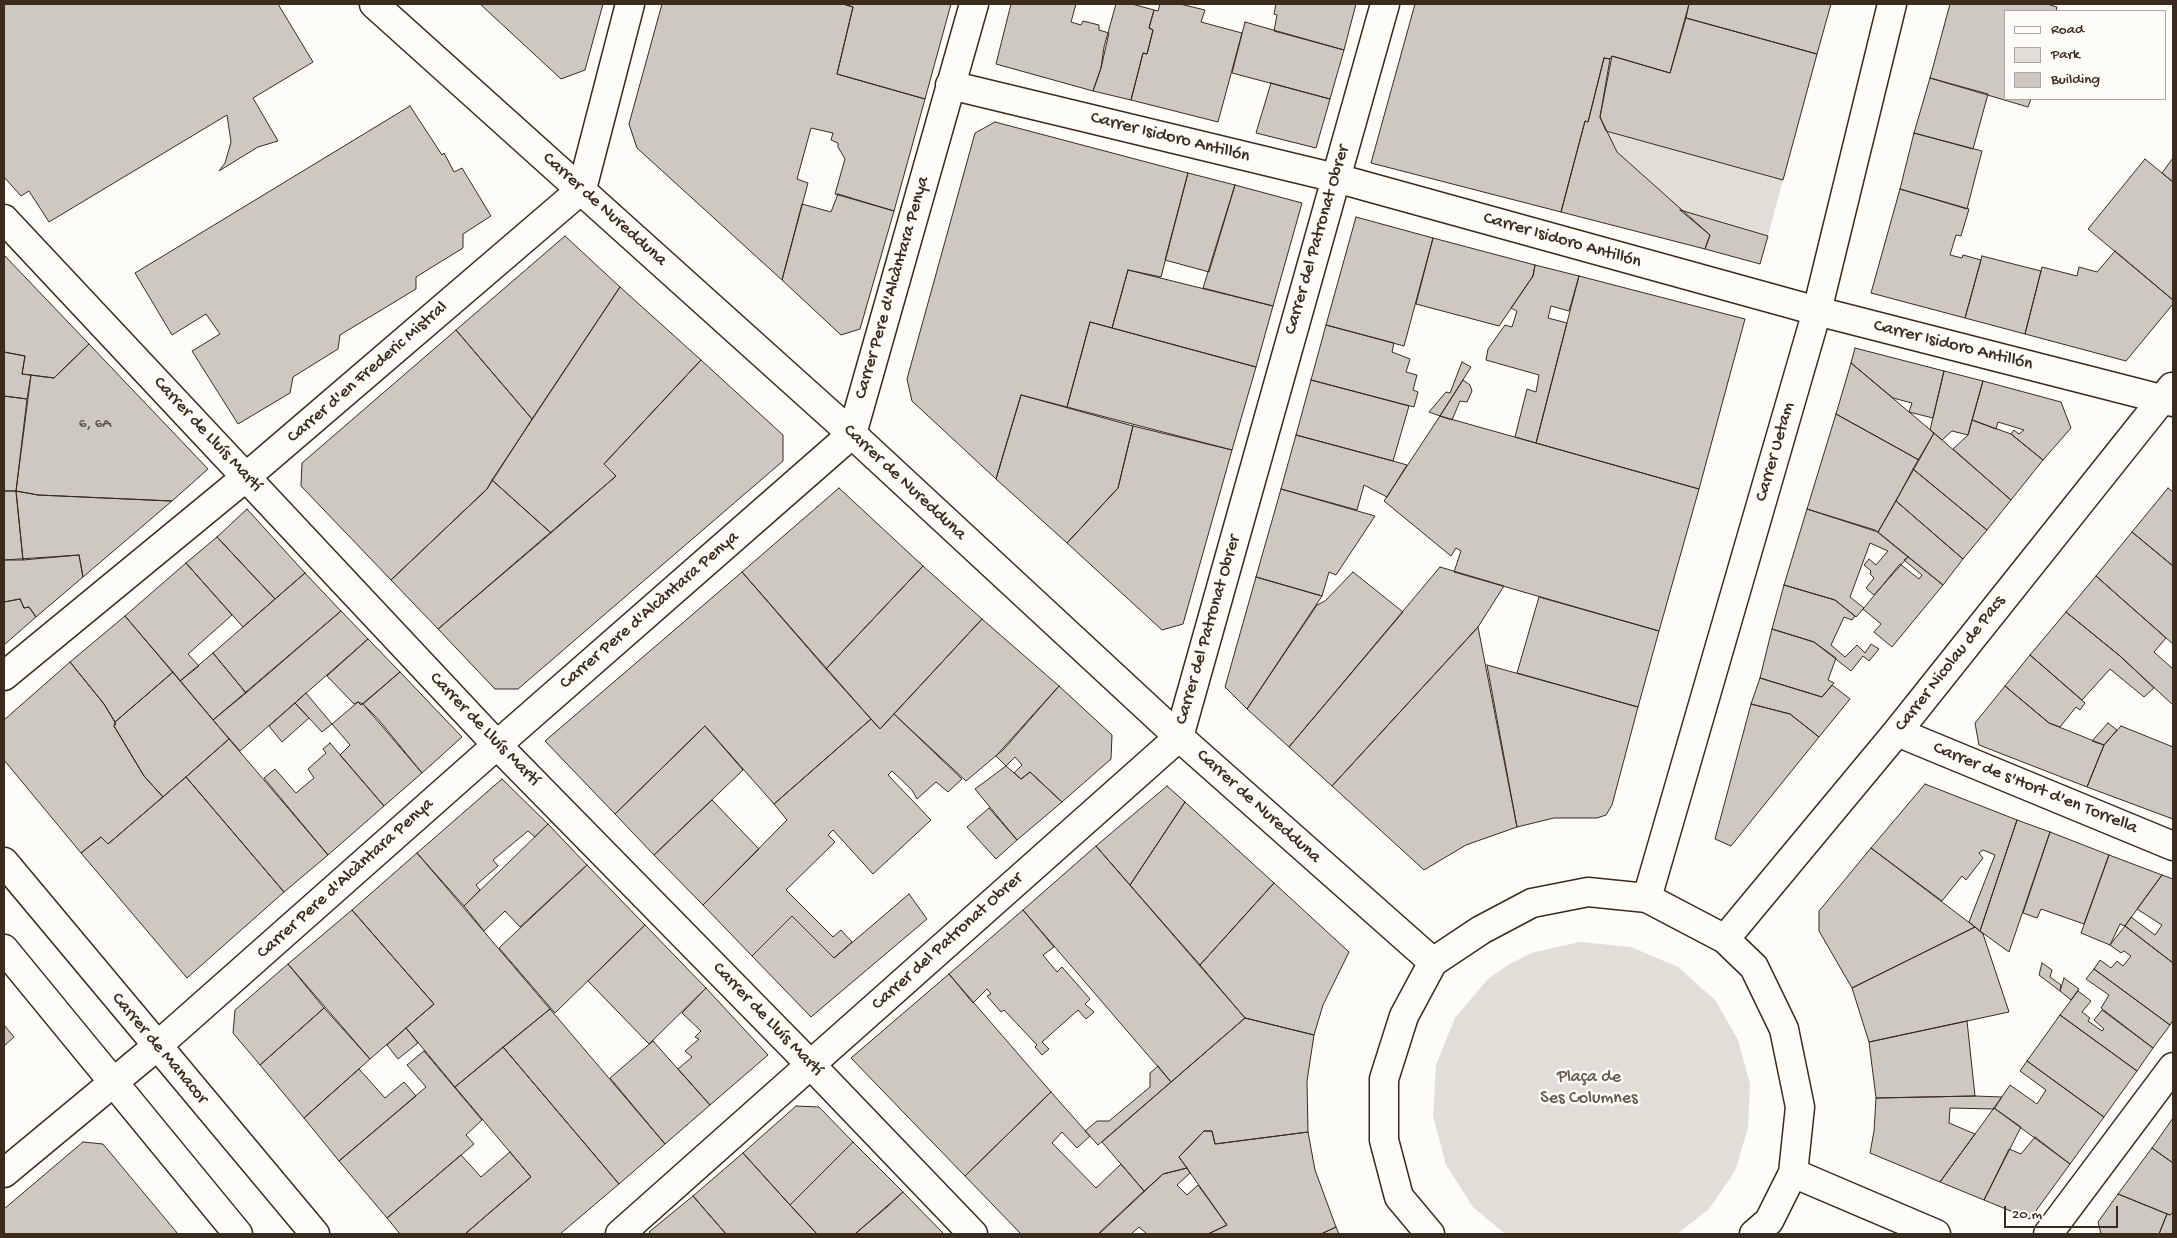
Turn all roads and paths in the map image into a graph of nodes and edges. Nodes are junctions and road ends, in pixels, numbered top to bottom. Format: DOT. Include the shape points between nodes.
graph roads {
  1 [pos="374,4"];
  2 [pos="630,4"];
  3 [pos="974,4"];
  4 [pos="1384,4"];
  5 [pos="1892,4"];
  6 [pos="950,85"];
  7 [pos="1336,178"];
  8 [pos="582,190"];
  9 [pos="4,219"];
  10 [pos="1816,311"];
  11 [pos="2169,396"];
  12 [pos="852,434"];
  13 [pos="246,477"];
  14 [pos="4,676"];
  15 [pos="1897,732"];
  16 [pos="1179,737"];
  17 [pos="497,745"];
  18 [pos="2173,846"];
  19 [pos="4,862"];
  20 [pos="1647,898"];
  21 [pos="1725,939"];
  22 [pos="4,949"];
  23 [pos="1433,962"];
  24 [pos="156,1047"];
  25 [pos="811,1065"];
  26 [pos="2173,1067"];
  27 [pos="112,1083"];
  28 [pos="4,1173"];
  29 [pos="1793,1173"];
  30 [pos="238,1234"];
  31 [pos="315,1234"];
  32 [pos="620,1234"];
  33 [pos="973,1234"];
  34 [pos="1430,1234"];
  35 [pos="1754,1234"];
  36 [pos="1936,1234"];
  37 [pos="2048,1234"];
  1 -- 8 [label="street, Carrer de Nuredduna"];
  2 -- 8 [label="street"];
  3 -- 6 [label="street, Carrer Pere d'Alcàntara Penya"];
  4 -- 7 [label="street, Carrer del Patronat Obrer"];
  5 -- 10 [label="street, Carrer Uetam"];
  6 -- 7 [label="street, Carrer Isidoro Antillón"];
  6 -- 12 [label="street, Carrer Pere d'Alcàntara Penya"];
  7 -- 10 [label="street, Carrer Isidoro Antillón"];
  7 -- 16 [label="street, Carrer del Patronat Obrer"];
  8 -- 12 [label="street, Carrer de Nuredduna"];
  8 -- 13 [label="street, Carrer d'en Frederic Mistral"];
  9 -- 13 [label="street, Carrer de Lluís Martí"];
  10 -- 11 [label="street, Carrer Isidoro Antillón"];
  10 -- 20 [label="street, Carrer Uetam"];
  11 -- 15 [label="street, Carrer Nicolau de Pacs"];
  12 -- 16 [label="street, Carrer de Nuredduna"];
  12 -- 17 [label="street, Carrer Pere d'Alcàntara Penya"];
  13 -- 14 [label="street, Carrer d'en Frederic Mistral"];
  13 -- 17 [label="street, Carrer de Lluís Martí"];
  15 -- 18 [label="street, Carrer de s'Hort d'en Torrella"];
  15 -- 21 [label="street, Carrer Nicolau de Pacs"];
  16 -- 23 [label="street, Carrer de Nuredduna"];
  16 -- 25 [label="street, Carrer del Patronat Obrer"];
  17 -- 24 [label="street, Carrer Pere d'Alcàntara Penya"];
  17 -- 25 [label="street, Carrer de Lluís Martí"];
  19 -- 24 [label="street, Carrer de Manacor"];
  20 -- 21 [label="street"];
  20 -- 23 [label="street" via="1588,892 1532,903 1480,930"];
  21 -- 29 [label="street" via="1754,967 1784,1029 1800,1107"];
  22 -- 27 [label="street"];
  23 -- 34 [label="street" via="1404,1016 1384,1079 1384,1140 1399,1197"];
  24 -- 27 [label="street, Carrer Pere d'Alcàntara Penya"];
  24 -- 31 [label="street, Carrer de Manacor"];
  25 -- 32 [label="street, Carrer del Patronat Obrer"];
  25 -- 33 [label="street, Carrer de Lluís Martí"];
  26 -- 37 [label="street"];
  27 -- 28 [label="street, Carrer Pere d'Alcàntara Penya"];
  27 -- 30 [label="street"];
  29 -- 35 [label="street" via="1769,1221"];
  29 -- 36 [label="street"];
}
